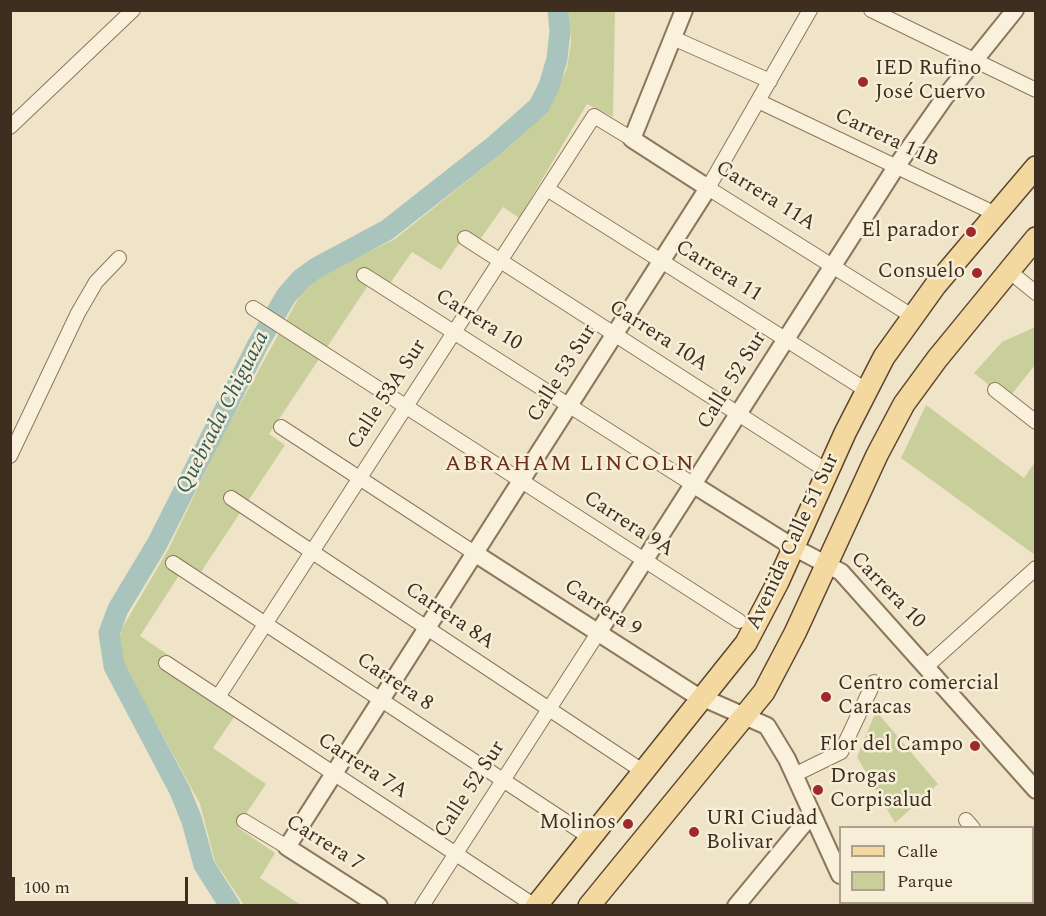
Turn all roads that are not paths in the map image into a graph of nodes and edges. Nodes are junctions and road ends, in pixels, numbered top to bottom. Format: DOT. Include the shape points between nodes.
graph roads {
  1 [pos="133,10"];
  2 [pos="684,10"];
  3 [pos="810,10"];
  4 [pos="871,10"];
  5 [pos="1015,10"];
  6 [pos="673,38"];
  7 [pos="974,60"];
  8 [pos="770,81"];
  9 [pos="1035,90"];
  10 [pos="758,101"];
  11 [pos="594,116"];
  12 [pos="10,127"];
  13 [pos="632,139"];
  14 [pos="896,167"];
  15 [pos="1035,167"];
  16 [pos="708,188"];
  17 [pos="547,189"];
  18 [pos="996,214"];
  19 [pos="465,238"];
  20 [pos="1035,238"];
  21 [pos="119,258"];
  22 [pos="500,261"];
  23 [pos="662,261"];
  24 [pos="833,266"];
  25 [pos="1009,271"];
  26 [pos="364,275"];
  27 [pos="1035,293"];
  28 [pos="255,309"];
  29 [pos="912,316"];
  30 [pos="454,332"];
  31 [pos="615,334"];
  32 [pos="786,339"];
  33 [pos="866,390"];
  34 [pos="995,390"];
  35 [pos="406,406"];
  36 [pos="570,406"];
  37 [pos="739,414"];
  38 [pos="1035,422"];
  39 [pos="281,427"];
  40 [pos="10,456"];
  41 [pos="827,471"];
  42 [pos="360,478"];
  43 [pos="522,481"];
  44 [pos="694,485"];
  45 [pos="231,498"];
  46 [pos="793,548"];
  47 [pos="312,552"];
  48 [pos="476,554"];
  49 [pos="645,561"];
  50 [pos="173,563"];
  51 [pos="827,563"];
  52 [pos="1035,568"];
  53 [pos="739,621"];
  54 [pos="266,623"];
  55 [pos="428,628"];
  56 [pos="598,633"];
  57 [pos="166,663"];
  58 [pos="927,666"];
  59 [pos="874,682"];
  60 [pos="218,697"];
  61 [pos="703,699"];
  62 [pos="382,700"];
  63 [pos="550,710"];
  64 [pos="745,716"];
  65 [pos="644,772"];
  66 [pos="334,774"];
  67 [pos="794,775"];
  68 [pos="504,781"];
  69 [pos="1035,790"];
  70 [pos="812,814"];
  71 [pos="244,821"];
  72 [pos="591,838"];
  73 [pos="287,847"];
  74 [pos="456,854"];
  75 [pos="839,873"];
  76 [pos="379,906"];
  77 [pos="422,906"];
  78 [pos="535,906"];
  79 [pos="589,906"];
  80 [pos="736,906"];
  1 -- 12 [label="street"];
  2 -- 6 [label="street"];
  3 -- 8 [label="street, Calle 53 Sur"];
  4 -- 7 [label="street"];
  5 -- 7 [label="street, Calle 52 Sur"];
  6 -- 8 [label="street"];
  6 -- 13 [label="street"];
  7 -- 9 [label="street"];
  7 -- 14 [label="street, Calle 52 Sur"];
  8 -- 10 [label="street, Calle 53 Sur"];
  10 -- 14 [label="street, Carrera 11B"];
  10 -- 16 [label="street, Calle 53 Sur"];
  11 -- 13 [label="street, Carrera 11A"];
  11 -- 17 [label="street, Calle 53A Sur"];
  13 -- 16 [label="street, Carrera 11A"];
  14 -- 18 [label="street, Carrera 11B"];
  14 -- 24 [label="street, Calle 52 Sur"];
  15 -- 18 [label="main road, Avenida Calle 51 Sur"];
  16 -- 23 [label="street, Calle 53 Sur"];
  16 -- 24 [label="street, Carrera 11A"];
  17 -- 22 [label="street, Calle 53A Sur"];
  17 -- 23 [label="street, Carrera 11"];
  18 -- 29 [label="main road, Avenida Calle 51 Sur"];
  19 -- 22 [label="street, Carrera 10A"];
  20 -- 25 [label="main road, Avenida Calle 51 Sur"];
  21 -- 40 [label="street" via="96,282 78,313"];
  22 -- 30 [label="street, Calle 53A Sur"];
  22 -- 31 [label="street, Carrera 10A"];
  23 -- 31 [label="street, Calle 53 Sur"];
  23 -- 32 [label="street, Carrera 11"];
  24 -- 29 [label="street, Carrera 11A"];
  24 -- 32 [label="street, Calle 52 Sur"];
  25 -- 27 [label="street"];
  25 -- 51 [label="main road, Avenida Calle 51 Sur" via="904,404"];
  26 -- 30 [label="street, Carrera 10"];
  28 -- 35 [label="street, Carrera 9A"];
  29 -- 33 [label="main road, Avenida Calle 51 Sur"];
  30 -- 35 [label="street, Calle 53A Sur"];
  30 -- 36 [label="street, Carrera 10"];
  31 -- 36 [label="street, Calle 53 Sur"];
  31 -- 37 [label="street, Carrera 10A"];
  32 -- 33 [label="street, Carrera 11"];
  32 -- 37 [label="street, Calle 52 Sur"];
  33 -- 41 [label="main road, Avenida Calle 51 Sur"];
  34 -- 38 [label="street"];
  35 -- 42 [label="street, Calle 53A Sur"];
  35 -- 43 [label="street, Carrera 9A"];
  36 -- 43 [label="street, Calle 53 Sur"];
  36 -- 44 [label="street, Carrera 10"];
  37 -- 41 [label="street, Carrera 10A"];
  37 -- 44 [label="street, Calle 52 Sur"];
  39 -- 42 [label="street, Carrera 9"];
  41 -- 46 [label="main road, Avenida Calle 51 Sur"];
  42 -- 47 [label="street, Calle 53A Sur"];
  42 -- 48 [label="street, Carrera 9"];
  43 -- 48 [label="street, Calle 53 Sur"];
  43 -- 49 [label="street, Carrera 9A"];
  44 -- 46 [label="street, Carrera 10"];
  44 -- 49 [label="street, Calle 52 Sur"];
  45 -- 47 [label="street, Carrera 8A"];
  46 -- 51 [label="street, Carrera 10"];
  46 -- 61 [label="main road, Avenida Calle 51 Sur" via="746,643"];
  47 -- 54 [label="street, Calle 53A Sur"];
  47 -- 55 [label="street, Carrera 8A"];
  48 -- 55 [label="street, Calle 53 Sur"];
  48 -- 56 [label="street, Carrera 9"];
  49 -- 53 [label="street, Carrera 9A"];
  49 -- 56 [label="street, Calle 52 Sur"];
  50 -- 54 [label="street, Carrera 8"];
  51 -- 58 [label="street, Carrera 10" via="841,572"];
  51 -- 64 [label="main road, Avenida Calle 51 Sur" via="774,677"];
  52 -- 58 [label="street"];
  54 -- 60 [label="street, Calle 53A Sur"];
  54 -- 62 [label="street, Carrera 8"];
  55 -- 62 [label="street, Calle 53 Sur"];
  55 -- 63 [label="street, Carrera 8A"];
  56 -- 61 [label="street, Carrera 9"];
  56 -- 63 [label="street, Calle 52 Sur"];
  57 -- 60 [label="street, Carrera 7A"];
  58 -- 69 [label="street, Carrera 10"];
  59 -- 67 [label="street" via="841,752"];
  60 -- 66 [label="street, Carrera 7A"];
  61 -- 64 [label="street, Carrera 9"];
  61 -- 65 [label="main road, Avenida Calle 51 Sur"];
  62 -- 66 [label="street, Calle 53 Sur"];
  62 -- 68 [label="street, Carrera 8"];
  63 -- 65 [label="street, Carrera 8A"];
  63 -- 68 [label="street, Calle 52 Sur"];
  64 -- 67 [label="street, Carrera 9" via="771,731"];
  64 -- 79 [label="main road, Avenida Calle 51 Sur"];
  65 -- 72 [label="main road, Avenida Calle 51 Sur"];
  66 -- 73 [label="street, Calle 53 Sur"];
  66 -- 74 [label="street, Carrera 7A"];
  67 -- 70 [label="street, Carrera 9"];
  68 -- 72 [label="street, Carrera 8"];
  68 -- 74 [label="street, Calle 52 Sur"];
  70 -- 75 [label="street, Carrera 9"];
  70 -- 80 [label="street"];
  71 -- 73 [label="street, Carrera 7"];
  72 -- 78 [label="main road, Avenida Calle 51 Sur"];
  73 -- 76 [label="street, Carrera 7"];
  74 -- 77 [label="street, Calle 52 Sur"];
  74 -- 78 [label="street, Carrera 7A"];
}
